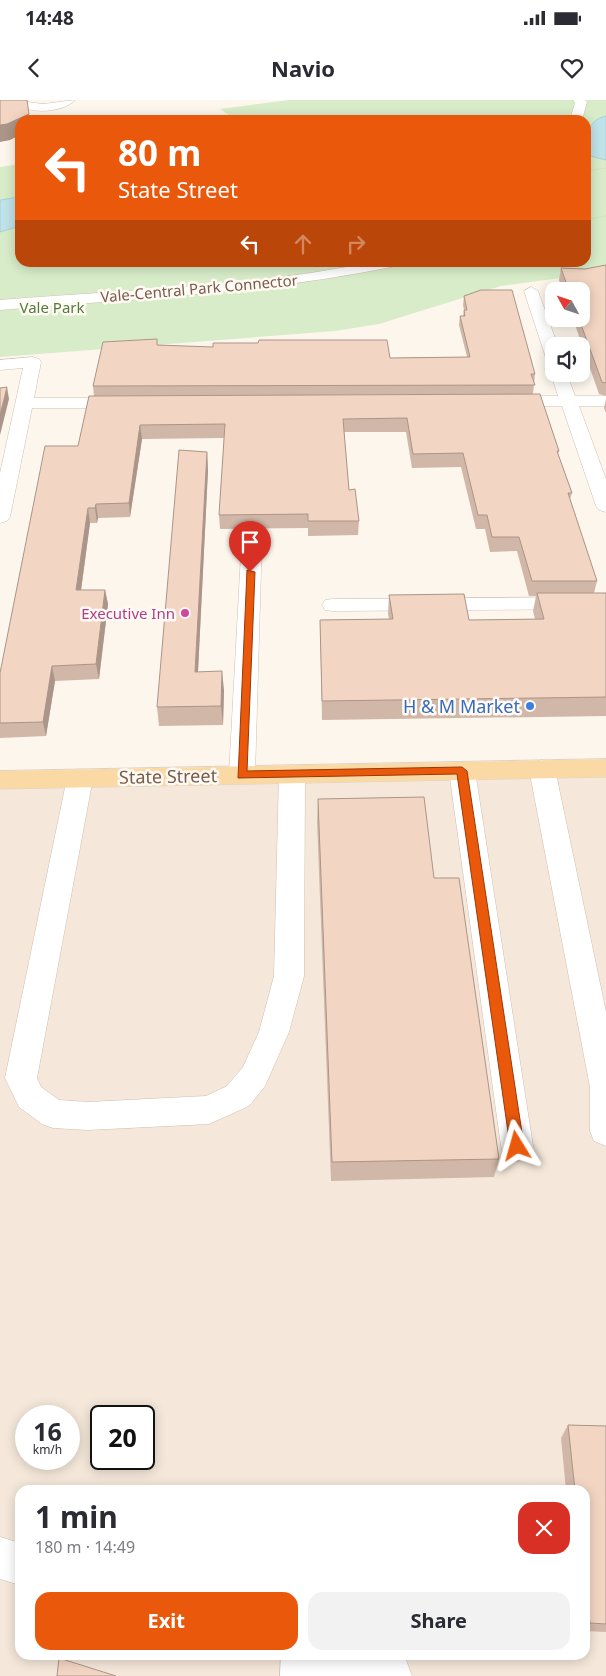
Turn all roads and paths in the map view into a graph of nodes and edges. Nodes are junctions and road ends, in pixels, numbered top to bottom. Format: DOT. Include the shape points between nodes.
graph roads {
  1 [pos="17,100"];
  2 [pos="70,100"];
  3 [pos="582,101"];
  4 [pos="578,115"];
  5 [pos="606,168"];
  6 [pos="591,170"];
  7 [pos="606,216"];
  8 [pos="591,219"];
  9 [pos="374,267"];
  10 [pos="531,291"];
  11 [pos="0,305"];
  12 [pos="547,337"];
  13 [pos="0,365"];
  14 [pos="562,382"];
  15 [pos="569,401"];
  16 [pos="606,401"];
  17 [pos="490,402"];
  18 [pos="143,403"];
  19 [pos="24,404"];
  20 [pos="606,506"];
  21 [pos="0,517"];
  22 [pos="252,535"];
  23 [pos="606,603"];
  24 [pos="333,606"];
  25 [pos="606,768"];
  26 [pos="542,769"];
  27 [pos="462,771"];
  28 [pos="292,774"];
  29 [pos="242,775"];
  30 [pos="80,778"];
  31 [pos="0,780"];
  32 [pos="606,1131"];
  33 [pos="517,1146"];
  34 [pos="0,1558"];
  35 [pos="15,1562"];
  36 [pos="302,1660"];
  37 [pos="337,1660"];
  38 [pos="302,1676"];
  39 [pos="390,1676"];
  1 -- 2 [label="street" via="27,105 44,106"];
  3 -- 4 [label="street"];
  5 -- 6 [label="path"];
  7 -- 8 [label="path"];
  9 -- 11 [label="street, Vale-Central Park Connector" via="333,276 259,284"];
  10 -- 12 [label="street"];
  13 -- 19 [label="street" via="33,362"];
  14 -- 15 [label="street"];
  15 -- 16 [label="street"];
  15 -- 17 [label="street"];
  15 -- 20 [label="street"];
  18 -- 19 [label="street"];
  19 -- 21 [label="street"];
  22 -- 29 [label="street"];
  23 -- 24 [label="street"];
  25 -- 26 [label="main road, State Street"];
  26 -- 27 [label="main road, State Street"];
  26 -- 32 [label="street" via="606,1087"];
  27 -- 28 [label="main road, State Street"];
  27 -- 33 [label="street"];
  28 -- 29 [label="main road, State Street"];
  28 -- 30 [label="street" via="289,976 274,1032 254,1076 238,1096 209,1110 88,1116 53,1114 30,1097 21,1078"];
  29 -- 30 [label="main road, State Street"];
  30 -- 31 [label="main road, State Street"];
  34 -- 35 [label="street"];
  36 -- 38 [label="street"];
  37 -- 39 [label="street"];
}
